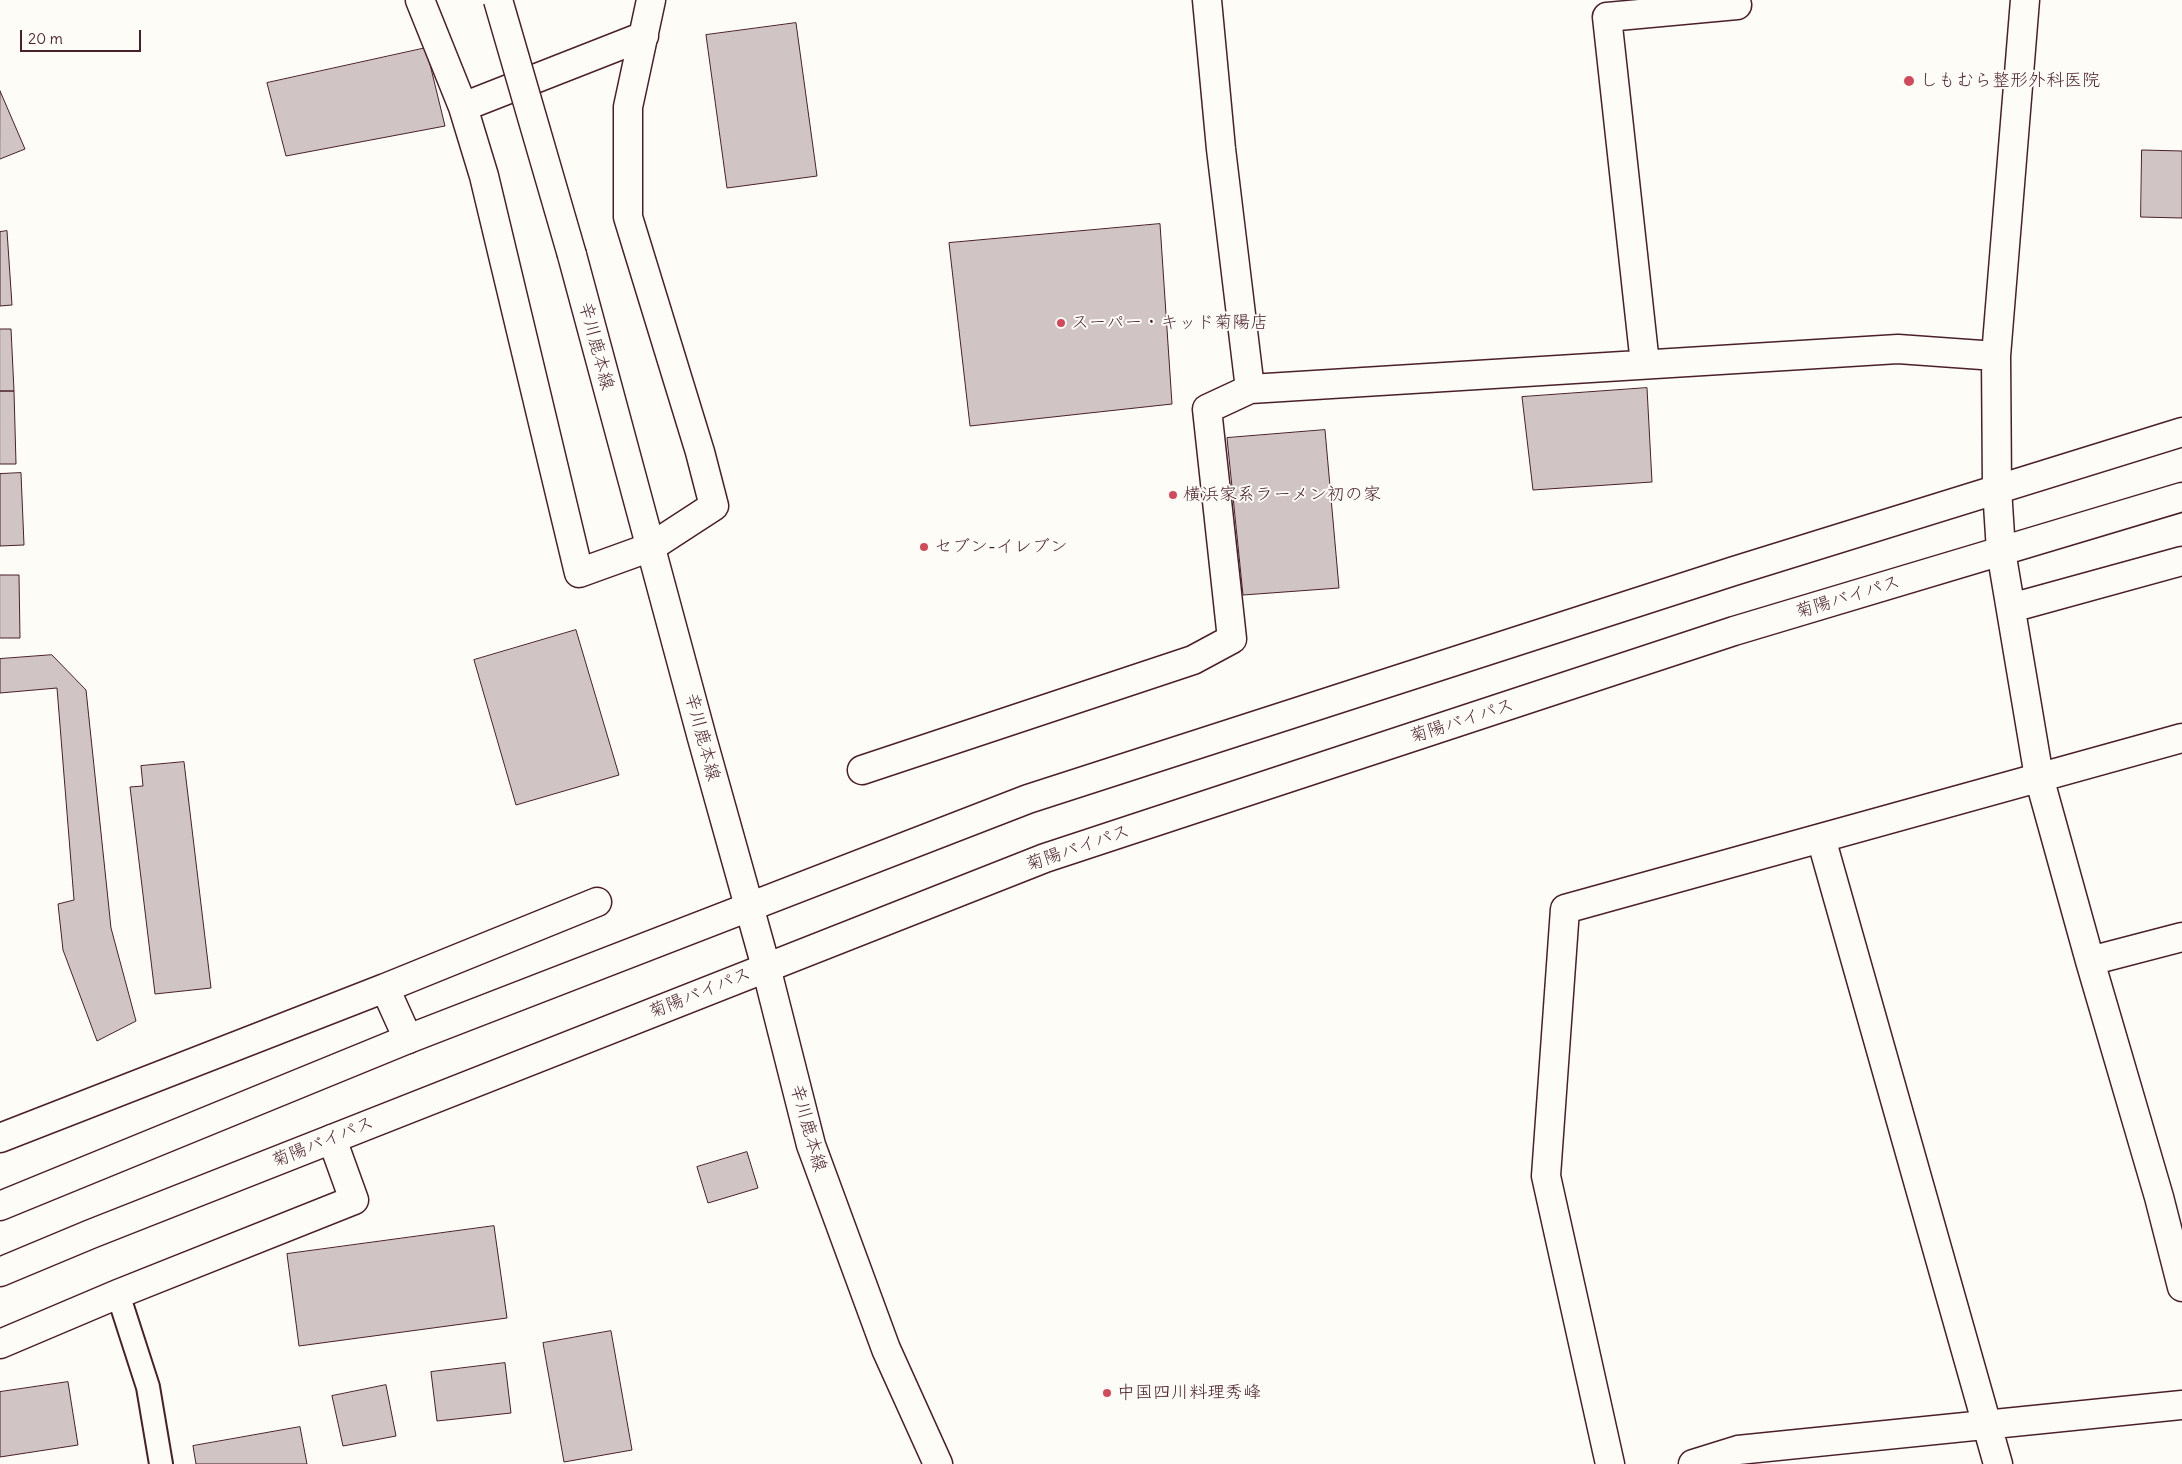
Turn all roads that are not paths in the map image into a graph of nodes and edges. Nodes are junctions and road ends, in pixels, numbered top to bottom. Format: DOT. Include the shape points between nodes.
graph roads {
  1 [pos="420,0"];
  2 [pos="498,0"];
  3 [pos="1207,0"];
  4 [pos="2025,0"];
  5 [pos="659,2"];
  6 [pos="1737,5"];
  7 [pos="644,36"];
  8 [pos="463,107"];
  9 [pos="1996,356"];
  10 [pos="1645,364"];
  11 [pos="1250,389"];
  12 [pos="2182,432"];
  13 [pos="1997,490"];
  14 [pos="2182,497"];
  15 [pos="651,547"];
  16 [pos="2001,551"];
  17 [pos="2182,561"];
  18 [pos="2011,608"];
  19 [pos="2182,738"];
  20 [pos="862,770"];
  21 [pos="2039,777"];
  22 [pos="1821,838"];
  23 [pos="597,902"];
  24 [pos="749,907"];
  25 [pos="2182,937"];
  26 [pos="2090,961"];
  27 [pos="766,968"];
  28 [pos="384,988"];
  29 [pos="408,1039"];
  30 [pos="0,1138"];
  31 [pos="332,1139"];
  32 [pos="2170,1194"];
  33 [pos="0,1206"];
  34 [pos="0,1272"];
  35 [pos="2182,1287"];
  36 [pos="118,1294"];
  37 [pos="0,1344"];
  38 [pos="2182,1405"];
  39 [pos="1986,1425"];
  40 [pos="1803,1453"];
  41 [pos="161,1464"];
  42 [pos="938,1464"];
  43 [pos="1610,1464"];
  44 [pos="1693,1464"];
  45 [pos="1998,1464"];
  1 -- 8 [label="main road"];
  2 -- 15 [label="main road, 辛川鹿本線, bridge"];
  3 -- 11 [label="main road"];
  4 -- 9 [label="main road"];
  5 -- 7 [label="main road"];
  6 -- 10 [label="main road" via="1607,18"];
  7 -- 8 [label="main road"];
  7 -- 15 [label="main road" via="628,107 628,217 714,506"];
  8 -- 15 [label="main road" via="484,176 579,573"];
  9 -- 10 [label="main road" via="1898,349"];
  9 -- 13 [label="main road"];
  10 -- 11 [label="main road"];
  11 -- 20 [label="main road" via="1207,410 1232,639 1193,660"];
  12 -- 13 [label="main road"];
  13 -- 16 [label="main road"];
  13 -- 24 [label="main road" via="1734,571 1028,799"];
  14 -- 16 [label="main road, 菊陽バイパス"];
  15 -- 24 [label="main road, 辛川鹿本線"];
  16 -- 18 [label="main road"];
  16 -- 27 [label="main road, 菊陽バイパス" via="1734,631 1045,858"];
  17 -- 18 [label="main road"];
  18 -- 21 [label="main road"];
  19 -- 21 [label="main road"];
  21 -- 22 [label="main road"];
  21 -- 26 [label="main road"];
  22 -- 39 [label="main road"];
  22 -- 43 [label="main road" via="1565,909 1546,1176"];
  23 -- 28 [label="main road"];
  24 -- 27 [label="main road, 辛川鹿本線"];
  24 -- 29 [label="main road"];
  25 -- 26 [label="main road"];
  26 -- 32 [label="main road"];
  27 -- 31 [label="main road, 菊陽バイパス"];
  27 -- 42 [label="main road, 辛川鹿本線" via="811,1145 886,1349"];
  28 -- 29 [label="main road"];
  28 -- 30 [label="main road"];
  29 -- 33 [label="main road"];
  31 -- 34 [label="main road, 菊陽バイパス"];
  31 -- 36 [label="main road" via="354,1200"];
  32 -- 35 [label="main road"];
  36 -- 37 [label="main road"];
  36 -- 41 [label="lane" via="148,1387"];
  38 -- 39 [label="main road"];
  39 -- 40 [label="main road"];
  39 -- 45 [label="main road"];
  40 -- 44 [label="main road" via="1738,1450"];
}
